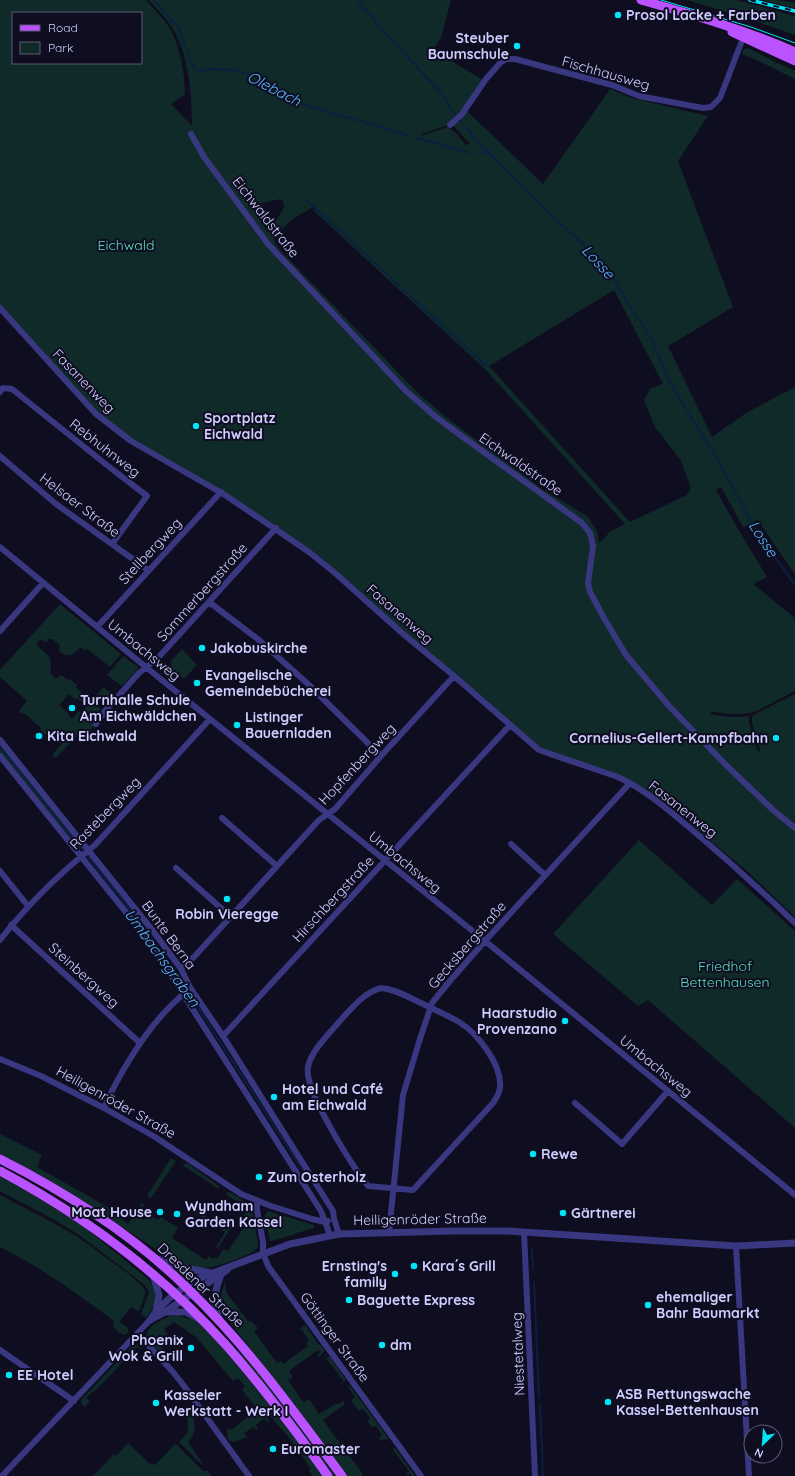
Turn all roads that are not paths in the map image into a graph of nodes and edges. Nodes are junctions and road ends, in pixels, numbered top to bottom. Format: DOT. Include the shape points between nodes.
graph roads {
  1 [pos="641,0"];
  2 [pos="744,35"];
  3 [pos="795,52"];
  4 [pos="795,62"];
  5 [pos="450,125"];
  6 [pos="191,134"];
  7 [pos="0,308"];
  8 [pos="0,392"];
  9 [pos="0,456"];
  10 [pos="221,492"];
  11 [pos="276,528"];
  12 [pos="112,544"];
  13 [pos="0,547"];
  14 [pos="148,570"];
  15 [pos="43,583"];
  16 [pos="209,602"];
  17 [pos="97,627"];
  18 [pos="0,631"];
  19 [pos="147,668"];
  20 [pos="454,676"];
  21 [pos="210,719"];
  22 [pos="96,724"];
  23 [pos="510,725"];
  24 [pos="0,740"];
  25 [pos="0,756"];
  26 [pos="381,756"];
  27 [pos="630,783"];
  28 [pos="327,814"];
  29 [pos="222,818"];
  30 [pos="795,828"];
  31 [pos="511,844"];
  32 [pos="85,853"];
  33 [pos="385,861"];
  34 [pos="277,866"];
  35 [pos="176,868"];
  36 [pos="0,871"];
  37 [pos="545,875"];
  38 [pos="28,906"];
  39 [pos="231,917"];
  40 [pos="795,923"];
  41 [pos="11,925"];
  42 [pos="0,940"];
  43 [pos="485,941"];
  44 [pos="181,969"];
  45 [pos="183,994"];
  46 [pos="430,1008"];
  47 [pos="223,1036"];
  48 [pos="140,1043"];
  49 [pos="0,1058"];
  50 [pos="668,1091"];
  51 [pos="575,1103"];
  52 [pos="104,1108"];
  53 [pos="0,1159"];
  54 [pos="0,1171"];
  55 [pos="393,1189"];
  56 [pos="795,1195"];
  57 [pos="257,1201"];
  58 [pos="334,1219"];
  59 [pos="325,1222"];
  60 [pos="389,1232"];
  61 [pos="524,1232"];
  62 [pos="339,1234"];
  63 [pos="330,1235"];
  64 [pos="795,1243"];
  65 [pos="736,1246"];
  66 [pos="263,1253"];
  67 [pos="152,1256"];
  68 [pos="232,1267"];
  69 [pos="152,1273"];
  70 [pos="212,1273"];
  71 [pos="221,1275"];
  72 [pos="189,1289"];
  73 [pos="178,1297"];
  74 [pos="156,1312"];
  75 [pos="165,1312"];
  76 [pos="150,1320"];
  77 [pos="203,1321"];
  78 [pos="220,1322"];
  79 [pos="138,1334"];
  80 [pos="0,1350"];
  81 [pos="74,1401"];
  82 [pos="2,1476"];
  83 [pos="249,1476"];
  84 [pos="328,1476"];
  85 [pos="342,1476"];
  86 [pos="421,1476"];
  87 [pos="535,1476"];
  88 [pos="749,1476"];
  1 -- 2 [label="main road" via="706,19"];
  2 -- 3 [label="main road" via="767,40"];
  2 -- 4 [label="main road"];
  2 -- 5 [label="street, Fischhausweg" via="720,98 711,107 703,108 639,96 612,85 515,58 500,63 462,114"];
  6 -- 30 [label="street, Eichwaldstraße" via="204,157 268,244 406,391 436,417 582,522 590,533 593,546 588,583 590,592 626,655 669,706 726,765"];
  7 -- 10 [label="street, Fasanenweg" via="96,414 131,440"];
  8 -- 12 [label="street, Rebhuhnweg" via="3,388 12,389 147,496"];
  9 -- 12 [label="street, Helsaer Straße" via="56,504"];
  10 -- 11 [label="street, Fasanenweg"];
  10 -- 14 [label="street, Stellbergweg"];
  11 -- 16 [label="street, Sommerbergstraße"];
  11 -- 20 [label="street, Fasanenweg" via="335,573"];
  12 -- 14 [label="street, Helsaer Straße"];
  13 -- 15 [label="street, Umbachsweg"];
  14 -- 17 [label="street, Stellbergweg"];
  15 -- 17 [label="street, Umbachsweg"];
  15 -- 18 [label="street"];
  16 -- 19 [label="street, Sommerbergstraße"];
  16 -- 26 [label="street" via="259,640"];
  17 -- 19 [label="street, Umbachsweg"];
  19 -- 21 [label="street, Umbachsweg"];
  19 -- 22 [label="street, Sommerbergstraße" via="134,679"];
  20 -- 23 [label="street, Fasanenweg"];
  20 -- 26 [label="street, Hopfenbergweg"];
  21 -- 28 [label="street, Umbachsweg"];
  21 -- 32 [label="street, Rastebergweg"];
  23 -- 27 [label="street, Fasanenweg" via="539,750"];
  23 -- 33 [label="street, Hirschbergstraße"];
  24 -- 32 [label="street, Bunte Berna"];
  25 -- 32 [label="street, Bunte Berna"];
  26 -- 28 [label="street, Hopfenbergweg"];
  27 -- 37 [label="street, Gecksbergstraße"];
  27 -- 40 [label="street, Fasanenweg" via="668,809 745,875"];
  28 -- 33 [label="street, Umbachsweg"];
  28 -- 34 [label="street, Hopfenbergweg"];
  29 -- 34 [label="street"];
  31 -- 37 [label="street"];
  32 -- 38 [label="street, Rastebergweg"];
  32 -- 44 [label="street, Bunte Berna" via="153,931"];
  32 -- 45 [label="street, Bunte Berna" via="150,942"];
  33 -- 43 [label="street, Umbachsweg"];
  33 -- 47 [label="street, Hirschbergstraße"];
  34 -- 39 [label="street, Hopfenbergweg"];
  35 -- 39 [label="street"];
  36 -- 38 [label="street"];
  37 -- 43 [label="street, Gecksbergstraße"];
  38 -- 41 [label="street, Rastebergweg"];
  39 -- 44 [label="street, Hopfenbergweg"];
  41 -- 42 [label="street, Rastebergweg"];
  41 -- 48 [label="street, Steinbergweg"];
  43 -- 46 [label="street, Gecksbergstraße"];
  43 -- 50 [label="street, Umbachsweg"];
  44 -- 47 [label="street, Bunte Berna" via="191,989"];
  45 -- 48 [label="street" via="162,1014"];
  45 -- 59 [label="street, Bunte Berna" via="321,1211"];
  46 -- 55 [label="street, Gecksbergstraße" via="403,1095"];
  46 -- 55 [label="street" via="460,1022 477,1037 496,1066 500,1088 493,1103 415,1189"];
  46 -- 55 [label="street" via="394,991 381,988 374,990 347,1013 329,1034 310,1061 307,1074 314,1095 339,1142 368,1186"];
  47 -- 58 [label="street, Bunte Berna" via="333,1211"];
  48 -- 52 [label="street"];
  49 -- 52 [label="street, Heiligenröder Straße"];
  50 -- 51 [label="street" via="622,1144"];
  50 -- 56 [label="street, Umbachsweg"];
  52 -- 57 [label="street, Heiligenröder Straße" via="172,1147 226,1185"];
  53 -- 67 [label="main road, Dresdener Straße" via="64,1194"];
  54 -- 69 [label="main road, Dresdener Straße" via="27,1185 90,1226"];
  55 -- 60 [label="street, Gecksbergstraße"];
  57 -- 59 [label="street, Heiligenröder Straße"];
  57 -- 66 [label="street, Göttinger Straße"];
  58 -- 59 [label="street, Heiligenröder Straße"];
  58 -- 62 [label="street, Heiligenröder Straße"];
  59 -- 63 [label="street, Bunte Berna"];
  60 -- 61 [label="street, Heiligenröder Straße"];
  60 -- 62 [label="street, Heiligenröder Straße"];
  61 -- 65 [label="street, Heiligenröder Straße"];
  61 -- 87 [label="street, Niestetalweg"];
  62 -- 63 [label="street"];
  63 -- 66 [label="street"];
  64 -- 65 [label="street, Heiligenröder Straße"];
  65 -- 88 [label="street"];
  66 -- 68 [label="street"];
  66 -- 86 [label="street, Göttinger Straße" via="268,1266"];
  67 -- 70 [label="street" via="180,1267"];
  67 -- 72 [label="main road, Dresdener Straße"];
  68 -- 70 [label="street"];
  68 -- 71 [label="street"];
  69 -- 73 [label="main road, Dresdener Straße"];
  69 -- 74 [label="street" via="159,1295"];
  70 -- 72 [label="street"];
  71 -- 72 [label="street"];
  71 -- 78 [label="street" via="215,1296"];
  72 -- 73 [label="street"];
  72 -- 78 [label="main road, Dresdener Straße"];
  73 -- 74 [label="street"];
  73 -- 75 [label="street"];
  73 -- 77 [label="main road, Dresdener Straße"];
  74 -- 76 [label="street"];
  75 -- 76 [label="street"];
  75 -- 77 [label="street" via="186,1312"];
  76 -- 79 [label="street"];
  77 -- 84 [label="main road, Dresdener Straße" via="265,1391"];
  78 -- 85 [label="main road, Dresdener Straße" via="244,1347"];
  79 -- 81 [label="street"];
  79 -- 83 [label="street" via="180,1381"];
  80 -- 81 [label="street"];
  81 -- 82 [label="street"];
}
